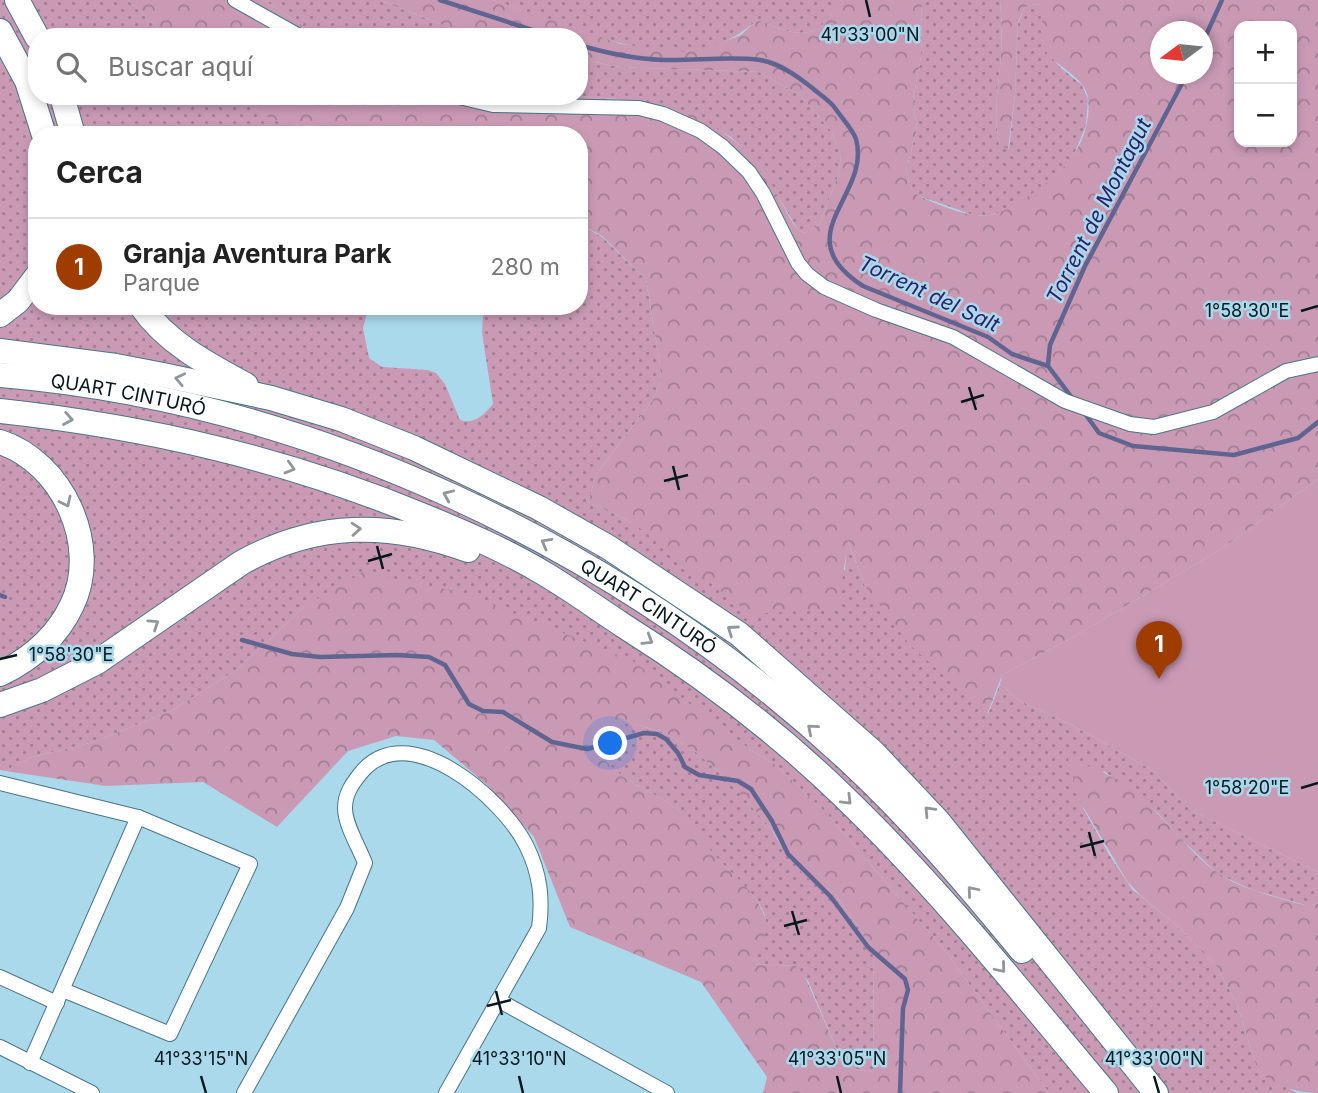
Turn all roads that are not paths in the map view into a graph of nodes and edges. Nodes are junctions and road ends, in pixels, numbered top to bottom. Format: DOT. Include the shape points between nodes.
graph roads {
  1 [pos="235,0"];
  2 [pos="16,5"];
  3 [pos="31,28"];
  4 [pos="285,28"];
  5 [pos="0,31"];
  6 [pos="28,84"];
  7 [pos="35,105"];
  8 [pos="65,105"];
  9 [pos="493,105"];
  10 [pos="41,126"];
  11 [pos="70,126"];
  12 [pos="28,287"];
  13 [pos="0,315"];
  14 [pos="149,315"];
  15 [pos="0,351"];
  16 [pos="1318,364"];
  17 [pos="0,375"];
  18 [pos="271,398"];
  19 [pos="0,411"];
  20 [pos="0,442"];
  21 [pos="590,604"];
  22 [pos="97,662"];
  23 [pos="0,674"];
  24 [pos="0,705"];
  25 [pos="0,723"];
  26 [pos="0,783"];
  27 [pos="138,817"];
  28 [pos="0,977"];
  29 [pos="60,996"];
  30 [pos="498,1000"];
  31 [pos="0,1047"];
  32 [pos="30,1063"];
  33 [pos="92,1093"];
  34 [pos="244,1093"];
  35 [pos="446,1093"];
  36 [pos="667,1093"];
  37 [pos="1106,1093"];
  38 [pos="1142,1093"];
  39 [pos="1156,1093"];
  1 -- 4 [label="street"];
  2 -- 3 [label="highway"];
  5 -- 6 [label="highway"];
  7 -- 10 [label="highway"];
  8 -- 11 [label="highway"];
  9 -- 16 [label="street" via="639,108 701,131 749,172 798,263 824,286 954,337 1065,401 1130,424 1154,427 1213,412 1286,371"];
  12 -- 13 [label="highway"];
  14 -- 18 [label="highway" via="186,350"];
  18 -- 15 [label="highway, one-way" via="116,366"];
  38 -- 17 [label="highway, QUART CINTURÓ, one-way" via="958,874 846,758 746,674 582,562 510,523 400,474 265,426 136,394"];
  39 -- 18 [label="highway, one-way" via="938,821 873,752 739,634 608,547 539,508 414,448"];
  19 -- 21 [label="highway, QUART CINTURÓ, one-way" via="193,441 319,477 475,537 545,573"];
  20 -- 23 [label="highway, one-way" via="43,468 61,491 74,518 81,559 73,603 56,631 31,656"];
  22 -- 21 [label="highway, one-way" via="241,563 266,549 330,531 366,528 420,535 466,549"];
  21 -- 37 [label="highway, QUART CINTURÓ, one-way" via="662,649 743,709 842,794 971,932"];
  22 -- 24 [label="highway"];
  22 -- 25 [label="highway" via="76,684"];
  26 -- 27 [label="street"];
  27 -- 29 [label="street"];
  27 -- 29 [label="street" via="250,864 170,1034"];
  28 -- 29 [label="street"];
  29 -- 32 [label="street"];
  30 -- 34 [label="street" via="539,928 542,901 536,868 519,833 493,799 426,757 399,753 383,757 365,768 347,794 345,810 365,863 347,908"];
  30 -- 35 [label="street"];
  30 -- 36 [label="street"];
  31 -- 32 [label="street"];
  32 -- 33 [label="street"];
}
